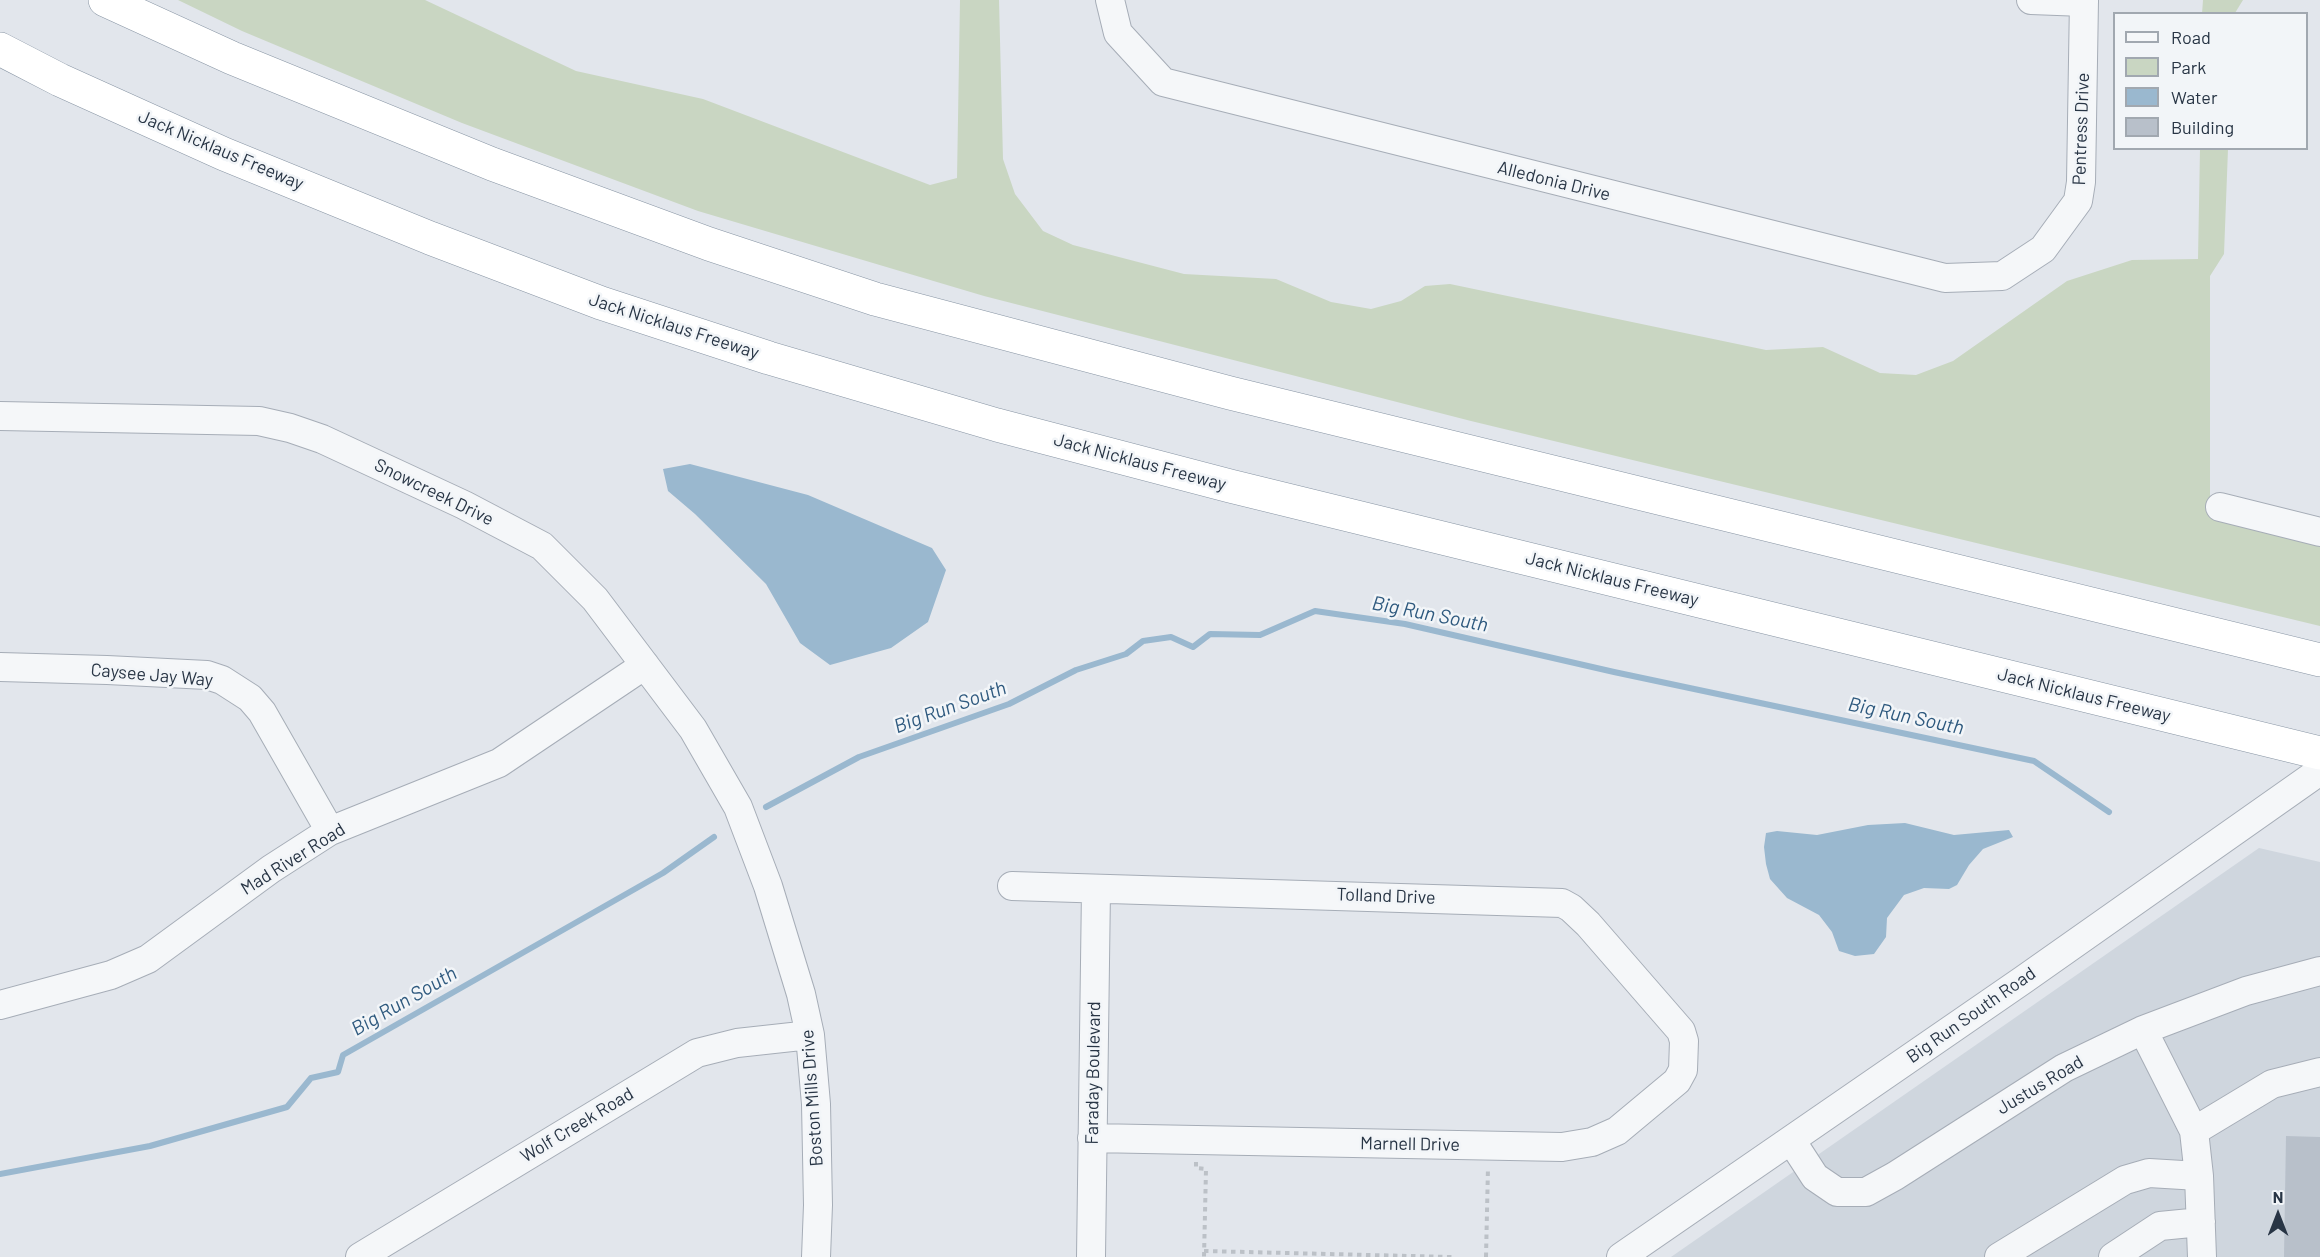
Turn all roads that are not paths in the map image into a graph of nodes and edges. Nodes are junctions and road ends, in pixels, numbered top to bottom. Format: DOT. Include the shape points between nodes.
graph roads {
  1 [pos="105,0"];
  2 [pos="1110,0"];
  3 [pos="2031,0"];
  4 [pos="2084,1"];
  5 [pos="0,49"];
  6 [pos="1945,278"];
  7 [pos="0,416"];
  8 [pos="2220,507"];
  9 [pos="2320,532"];
  10 [pos="2320,660"];
  11 [pos="645,665"];
  12 [pos="0,667"];
  13 [pos="2320,753"];
  14 [pos="2320,771"];
  15 [pos="738,807"];
  16 [pos="330,831"];
  17 [pos="1012,886"];
  18 [pos="1096,889"];
  19 [pos="2320,971"];
  20 [pos="0,1005"];
  21 [pos="2143,1030"];
  22 [pos="810,1035"];
  23 [pos="1685,1053"];
  24 [pos="2320,1072"];
  25 [pos="2194,1131"];
  26 [pos="1092,1138"];
  27 [pos="1791,1140"];
  28 [pos="2199,1176"];
  29 [pos="2201,1222"];
  30 [pos="360,1257"];
  31 [pos="816,1257"];
  32 [pos="1092,1257"];
  33 [pos="1621,1257"];
  34 [pos="1999,1257"];
  35 [pos="2113,1257"];
  36 [pos="2202,1257"];
  1 -- 10 [label="highway" via="232,58 492,164 709,244 874,299 1230,393"];
  2 -- 6 [label="street, Alledonia Drive" via="1118,33 1163,82"];
  3 -- 4 [label="street"];
  4 -- 6 [label="street, Pentress Drive" via="2078,201 2043,249 2002,276"];
  5 -- 13 [label="highway, Jack Nicklaus Freeway" via="224,154 430,238 601,303 769,358 997,425 1242,489"];
  7 -- 11 [label="street, Snowcreek Drive" via="259,422 322,439 542,546 595,598"];
  8 -- 9 [label="street"];
  11 -- 15 [label="street, Snowcreek Drive" via="693,729"];
  11 -- 16 [label="street, Mad River Road" via="499,763"];
  12 -- 16 [label="street, Caysee Jay Way" via="207,675 222,680 250,698 262,712"];
  14 -- 27 [label="street, Big Run South Road"];
  15 -- 22 [label="street, Boston Mills Drive" via="768,886"];
  16 -- 20 [label="street, Mad River Road" via="271,868 148,959 111,975"];
  17 -- 18 [label="street, Tolland Drive"];
  18 -- 23 [label="street, Tolland Drive" via="1562,903 1588,924 1681,1031"];
  18 -- 26 [label="street, Faraday Boulevard"];
  19 -- 21 [label="street, Justus Road" via="2246,991"];
  21 -- 25 [label="street"];
  21 -- 27 [label="street, Justus Road" via="2064,1068 1866,1192 1838,1192 1815,1177"];
  22 -- 30 [label="street, Wolf Creek Road" via="737,1043 697,1053"];
  22 -- 31 [label="street, Boston Mills Drive" via="816,1104"];
  23 -- 26 [label="street, Marnell Drive" via="1677,1081 1617,1131 1592,1142 1562,1147"];
  24 -- 25 [label="street" via="2272,1084"];
  25 -- 28 [label="street"];
  26 -- 32 [label="street, Faraday Boulevard"];
  27 -- 33 [label="street, Big Run South Road"];
  28 -- 29 [label="street"];
  28 -- 34 [label="street" via="2149,1173 2124,1180"];
  29 -- 35 [label="street" via="2160,1227"];
  29 -- 36 [label="street"];
}
